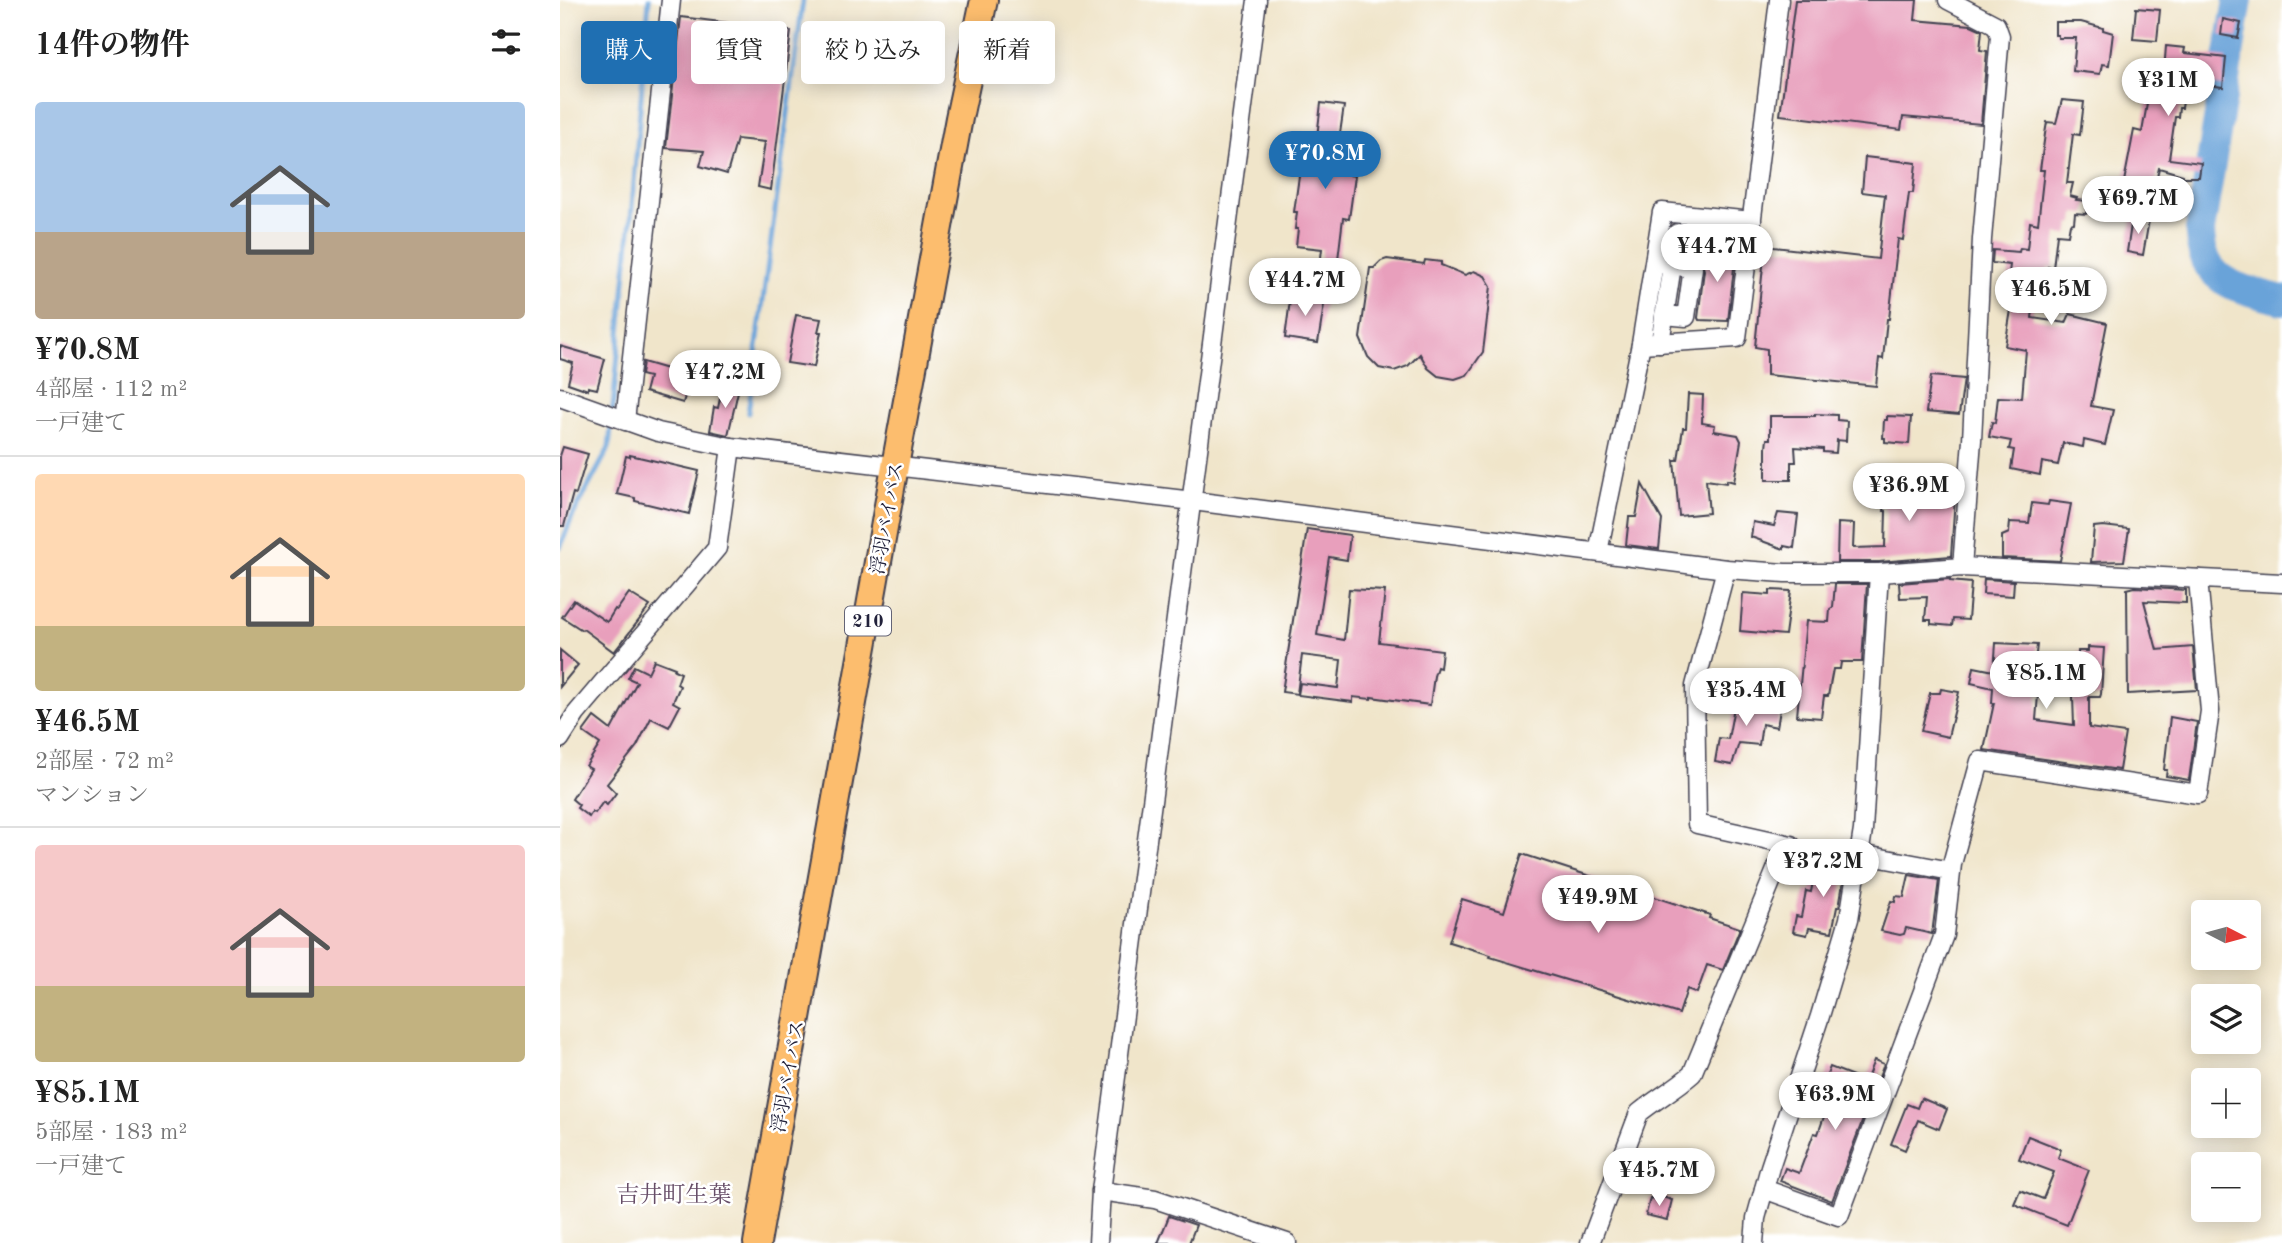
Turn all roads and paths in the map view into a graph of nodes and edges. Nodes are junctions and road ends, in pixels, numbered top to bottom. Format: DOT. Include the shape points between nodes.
graph roads {
  1 [pos="671,0"];
  2 [pos="984,0"];
  3 [pos="1257,0"];
  4 [pos="1779,0"];
  5 [pos="1948,0"];
  6 [pos="1752,221"];
  7 [pos="1750,240"];
  8 [pos="1663,264"];
  9 [pos="1660,343"];
  10 [pos="1641,344"];
  11 [pos="560,397"];
  12 [pos="625,421"];
  13 [pos="730,447"];
  14 [pos="895,466"];
  15 [pos="1193,501"];
  16 [pos="1598,552"];
  17 [pos="1962,567"];
  18 [pos="1726,569"];
  19 [pos="1879,573"];
  20 [pos="2198,579"];
  21 [pos="2282,583"];
  22 [pos="560,739"];
  23 [pos="1860,854"];
  24 [pos="1951,871"];
  25 [pos="1764,1189"];
  26 [pos="1101,1191"];
  27 [pos="757,1243"];
  28 [pos="1098,1243"];
  29 [pos="1287,1243"];
  30 [pos="1590,1243"];
  31 [pos="1754,1243"];
  1 -- 12 [label="street"];
  2 -- 14 [label="highway, 浮羽バイパス / 210"];
  3 -- 15 [label="street"];
  4 -- 6 [label="street"];
  5 -- 17 [label="street" via="1996,25 2000,36"];
  6 -- 7 [label="street"];
  6 -- 8 [label="street" via="1662,212"];
  7 -- 8 [label="street" via="1677,233"];
  7 -- 9 [label="street" via="1737,338"];
  8 -- 9 [label="street"];
  8 -- 10 [label="street"];
  9 -- 10 [label="street"];
  10 -- 16 [label="street"];
  11 -- 12 [label="street"];
  12 -- 13 [label="street"];
  13 -- 14 [label="street"];
  13 -- 22 [label="street" via="717,548 576,714"];
  14 -- 15 [label="street"];
  14 -- 27 [label="highway, 浮羽バイパス / 210"];
  15 -- 16 [label="street"];
  15 -- 26 [label="street"];
  16 -- 18 [label="street"];
  17 -- 19 [label="street"];
  17 -- 20 [label="street"];
  18 -- 19 [label="street"];
  18 -- 30 [label="street" via="1695,686 1697,824 1791,845 1778,865 1692,1074 1639,1114"];
  19 -- 23 [label="street"];
  20 -- 21 [label="street"];
  20 -- 24 [label="street" via="2210,711 2198,794 1980,761"];
  23 -- 24 [label="street"];
  23 -- 25 [label="street" via="1849,919"];
  24 -- 25 [label="street" via="1944,935 1839,1216"];
  25 -- 31 [label="street"];
  26 -- 28 [label="street"];
  26 -- 29 [label="street" via="1155,1199"];
}
